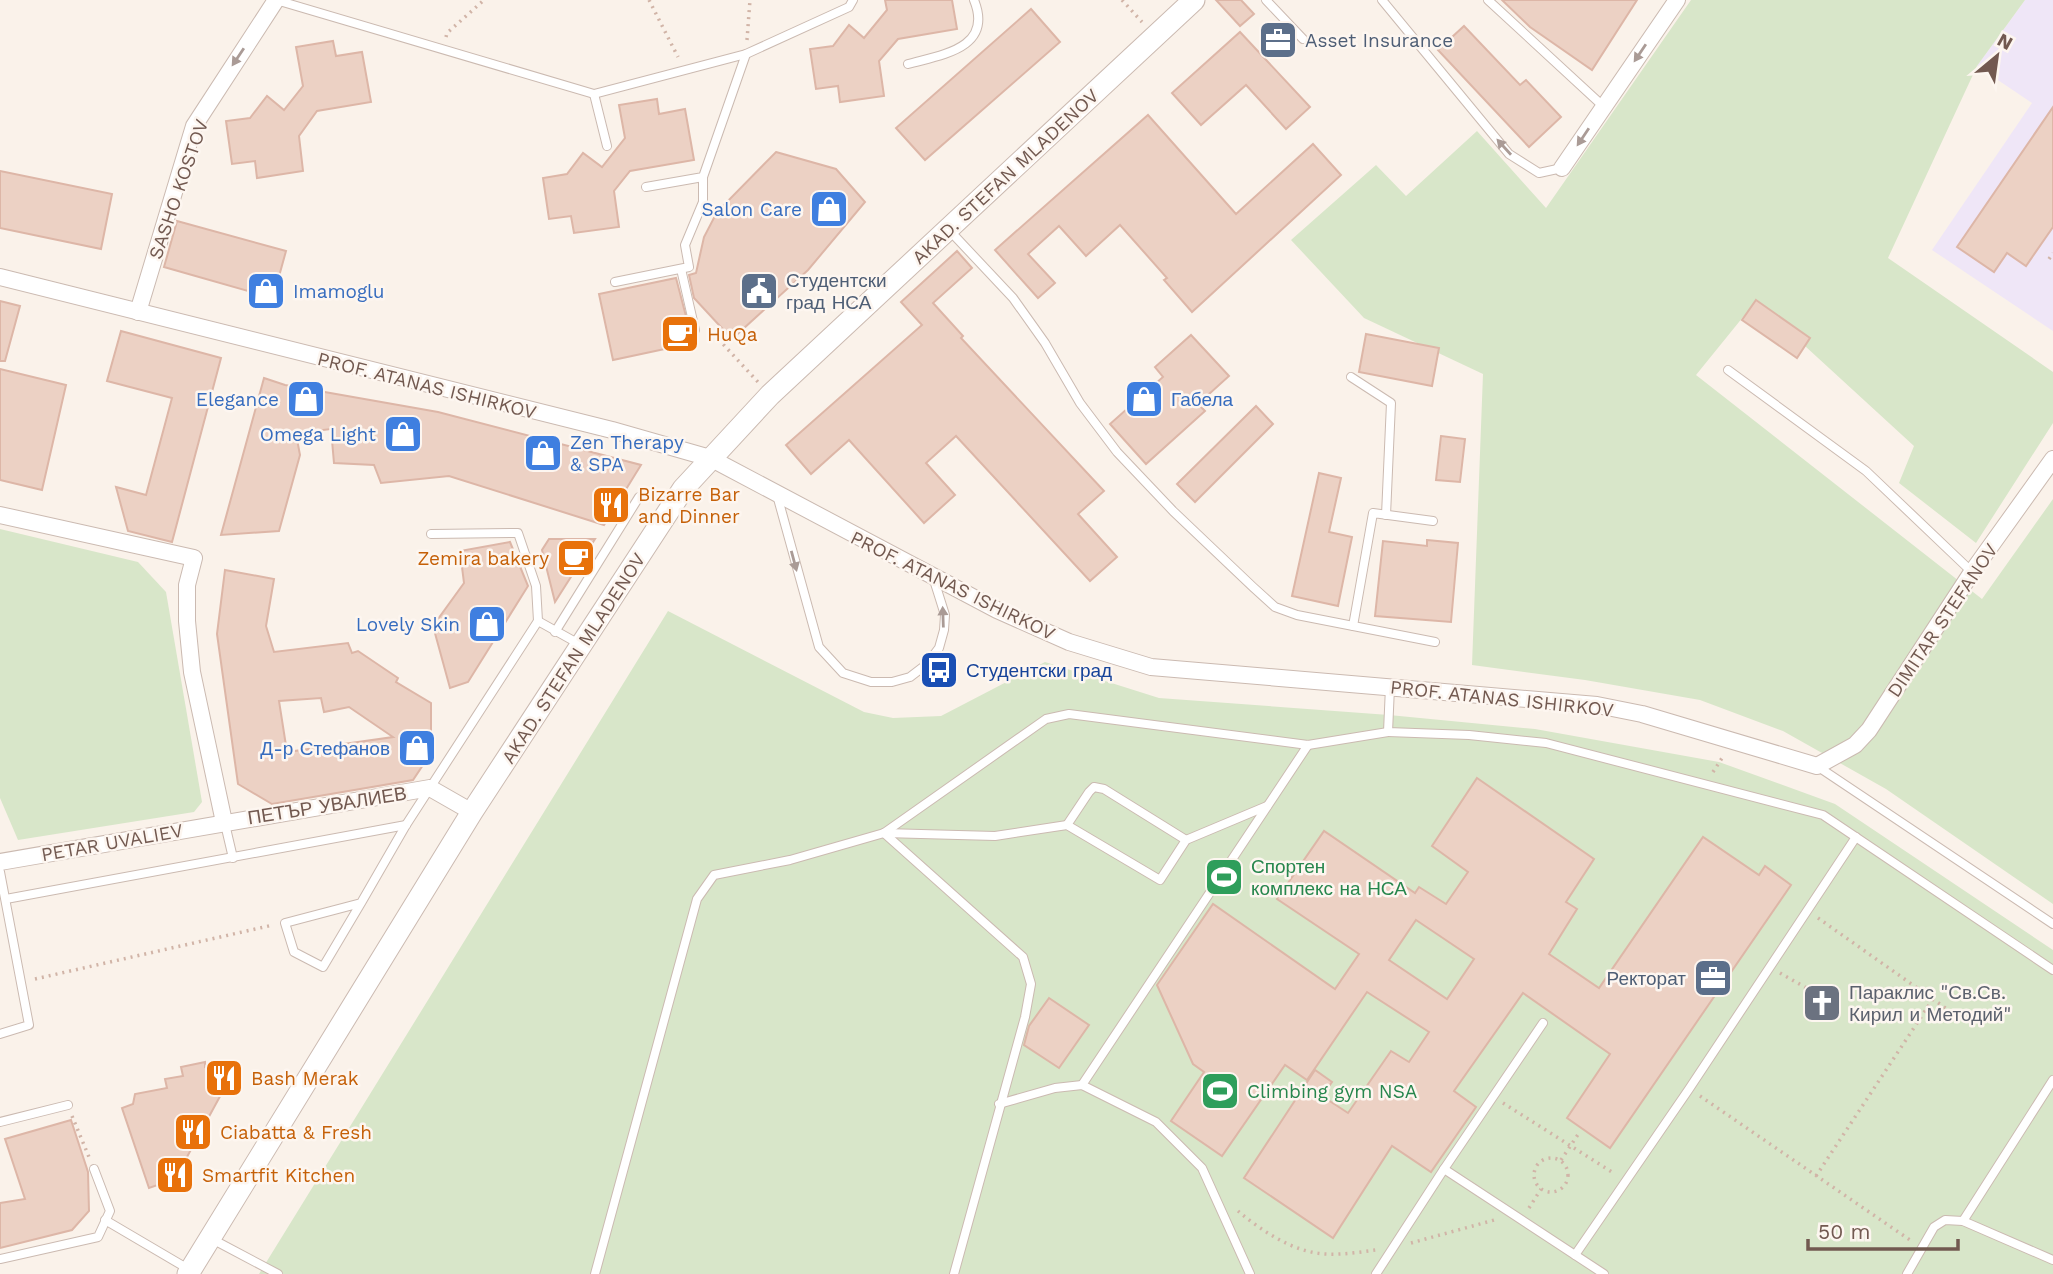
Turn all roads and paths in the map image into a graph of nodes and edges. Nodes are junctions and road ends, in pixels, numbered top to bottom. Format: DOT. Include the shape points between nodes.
graph roads {
  1 [pos="276,0"];
  2 [pos="484,0"];
  3 [pos="649,0"];
  4 [pos="750,0"];
  5 [pos="853,0"];
  6 [pos="974,0"];
  7 [pos="1122,0"];
  8 [pos="1194,0"];
  9 [pos="1266,0"];
  10 [pos="1382,0"];
  11 [pos="1488,0"];
  12 [pos="1677,0"];
  13 [pos="1155,36"];
  14 [pos="1303,39"];
  15 [pos="442,49"];
  16 [pos="746,54"];
  17 [pos="908,64"];
  18 [pos="684,71"];
  19 [pos="594,93"];
  20 [pos="1604,107"];
  21 [pos="607,146"];
  22 [pos="1562,168"];
  23 [pos="703,177"];
  24 [pos="646,187"];
  25 [pos="948,228"];
  26 [pos="2053,253"];
  27 [pos="2049,259"];
  28 [pos="681,269"];
  29 [pos="0,277"];
  30 [pos="615,282"];
  31 [pos="138,312"];
  32 [pos="705,325"];
  33 [pos="695,330"];
  34 [pos="1728,370"];
  35 [pos="1351,377"];
  36 [pos="770,395"];
  37 [pos="710,458"];
  38 [pos="2053,459"];
  39 [pos="777,495"];
  40 [pos="639,497"];
  41 [pos="0,515"];
  42 [pos="1386,515"];
  43 [pos="1433,521"];
  44 [pos="431,534"];
  45 [pos="1972,572"];
  46 [pos="933,577"];
  47 [pos="538,621"];
  48 [pos="1353,626"];
  49 [pos="555,632"];
  50 [pos="1435,642"];
  51 [pos="581,645"];
  52 [pos="1390,687"];
  53 [pos="1388,732"];
  54 [pos="1732,741"];
  55 [pos="1308,745"];
  56 [pos="1817,766"];
  57 [pos="1707,783"];
  58 [pos="430,788"];
  59 [pos="1267,806"];
  60 [pos="472,812"];
  61 [pos="224,822"];
  62 [pos="406,825"];
  63 [pos="1067,825"];
  64 [pos="884,833"];
  65 [pos="1856,837"];
  66 [pos="1185,840"];
  67 [pos="233,858"];
  68 [pos="0,862"];
  69 [pos="0,872"];
  70 [pos="6,899"];
  71 [pos="361,903"];
  72 [pos="1807,911"];
  73 [pos="285,923"];
  74 [pos="2053,924"];
  75 [pos="1769,967"];
  76 [pos="2053,970"];
  77 [pos="21,982"];
  78 [pos="1810,990"];
  79 [pos="1933,999"];
  80 [pos="1960,1012"];
  81 [pos="1543,1023"];
  82 [pos="0,1034"];
  83 [pos="2053,1080"];
  84 [pos="1082,1085"];
  85 [pos="1689,1089"];
  86 [pos="1493,1096"];
  87 [pos="999,1104"];
  88 [pos="68,1105"];
  89 [pos="0,1122"];
  90 [pos="1579,1133"];
  91 [pos="1570,1146"];
  92 [pos="1561,1160"];
  93 [pos="94,1169"];
  94 [pos="1444,1169"];
  95 [pos="1816,1176"];
  96 [pos="1626,1181"];
  97 [pos="1211,1186"];
  98 [pos="1541,1189"];
  99 [pos="1517,1217"];
  100 [pos="106,1220"];
  101 [pos="1963,1221"];
  102 [pos="211,1238"];
  103 [pos="1394,1248"];
  104 [pos="1921,1248"];
  105 [pos="1576,1255"];
  106 [pos="0,1259"];
  107 [pos="2053,1261"];
  108 [pos="189,1272"];
  109 [pos="278,1274"];
  110 [pos="595,1274"];
  111 [pos="954,1274"];
  112 [pos="1250,1274"];
  113 [pos="1376,1274"];
  114 [pos="1604,1274"];
  115 [pos="1907,1274"];
  1 -- 15 [label="lane"];
  1 -- 31 [label="street, SASHO KOSTOV, one-way" via="194,126"];
  2 -- 15 [label="path" via="447,33"];
  3 -- 18 [label="path"];
  4 -- 16 [label="path"];
  5 -- 16 [label="lane" via="849,7"];
  6 -- 17 [label="lane" via="977,26 962,48"];
  7 -- 13 [label="path"];
  8 -- 13 [label="street, AKAD. STEFAN MLADENOV"];
  9 -- 14 [label="lane"];
  22 -- 10 [label="lane, one-way" via="1539,173 1509,154"];
  11 -- 20 [label="lane"];
  12 -- 20 [label="street, one-way"];
  13 -- 25 [label="street, AKAD. STEFAN MLADENOV"];
  15 -- 19 [label="lane"];
  16 -- 18 [label="lane"];
  16 -- 23 [label="lane"];
  18 -- 19 [label="lane"];
  19 -- 21 [label="lane"];
  20 -- 22 [label="street, one-way"];
  23 -- 24 [label="lane"];
  23 -- 28 [label="lane" via="703,202 685,245 689,267"];
  25 -- 36 [label="street, AKAD. STEFAN MLADENOV"];
  25 -- 48 [label="lane" via="1013,298 1117,453 1173,511 1275,607"];
  26 -- 27 [label="path"];
  28 -- 30 [label="lane"];
  28 -- 33 [label="lane"];
  29 -- 31 [label="street, PROF. ATANAS ISHIRKOV"];
  31 -- 37 [label="street, PROF. ATANAS ISHIRKOV"];
  32 -- 36 [label="path"];
  34 -- 45 [label="lane" via="1866,471"];
  35 -- 42 [label="lane" via="1391,403"];
  36 -- 37 [label="street, AKAD. STEFAN MLADENOV"];
  37 -- 39 [label="street, PROF. ATANAS ISHIRKOV"];
  37 -- 51 [label="street, AKAD. STEFAN MLADENOV" via="683,489"];
  38 -- 45 [label="street, DIMITAR STEFANOV"];
  39 -- 46 [label="street, PROF. ATANAS ISHIRKOV"];
  39 -- 46 [label="lane, one-way" via="819,647 843,673 872,682 892,682 910,677 927,664 939,648 945,615"];
  40 -- 49 [label="lane"];
  41 -- 61 [label="street" via="194,558 187,585 192,672"];
  42 -- 43 [label="lane"];
  42 -- 48 [label="lane" via="1373,513"];
  44 -- 47 [label="lane" via="518,533 536,586"];
  45 -- 56 [label="street, DIMITAR STEFANOV" via="1869,730 1855,745"];
  46 -- 52 [label="street, PROF. ATANAS ISHIRKOV" via="1069,642 1151,667"];
  47 -- 49 [label="lane"];
  47 -- 58 [label="lane"];
  48 -- 50 [label="lane"];
  49 -- 51 [label="lane"];
  51 -- 60 [label="street, AKAD. STEFAN MLADENOV"];
  52 -- 53 [label="lane"];
  52 -- 54 [label="street, PROF. ATANAS ISHIRKOV" via="1597,705 1642,713"];
  53 -- 55 [label="lane"];
  53 -- 57 [label="lane" via="1546,743"];
  54 -- 56 [label="street, PROF. ATANAS ISHIRKOV"];
  54 -- 57 [label="path"];
  55 -- 59 [label="lane"];
  55 -- 64 [label="lane" via="1069,714 1046,719"];
  56 -- 74 [label="lane, PROF. ATANAS ISHIRKOV"];
  57 -- 65 [label="lane" via="1823,815"];
  58 -- 60 [label="street"];
  58 -- 61 [label="street, ПЕТЪР УВАЛИЕВ"];
  58 -- 62 [label="lane"];
  59 -- 66 [label="lane"];
  59 -- 84 [label="lane"];
  60 -- 102 [label="street, AKAD. STEFAN MLADENOV"];
  61 -- 67 [label="lane"];
  61 -- 68 [label="street, PETAR UVALIEV"];
  62 -- 67 [label="lane"];
  62 -- 71 [label="lane"];
  63 -- 64 [label="lane" via="995,836"];
  63 -- 66 [label="lane" via="1094,787"];
  63 -- 66 [label="lane" via="1160,880"];
  64 -- 87 [label="lane" via="1023,957 1031,984"];
  64 -- 110 [label="lane" via="714,875 697,899"];
  65 -- 72 [label="lane"];
  65 -- 76 [label="lane"];
  67 -- 70 [label="lane"];
  69 -- 70 [label="lane"];
  70 -- 77 [label="lane"];
  71 -- 73 [label="lane"];
  71 -- 73 [label="lane" via="323,967 294,951"];
  72 -- 75 [label="lane"];
  72 -- 79 [label="path"];
  73 -- 77 [label="path"];
  75 -- 78 [label="path"];
  75 -- 85 [label="lane"];
  77 -- 82 [label="lane" via="29,1025"];
  79 -- 80 [label="path" via="1954,1014"];
  79 -- 95 [label="path"];
  81 -- 86 [label="lane"];
  83 -- 101 [label="lane"];
  84 -- 87 [label="lane"];
  84 -- 97 [label="lane" via="1156,1122 1202,1168"];
  85 -- 95 [label="path"];
  85 -- 96 [label="lane"];
  86 -- 91 [label="path"];
  86 -- 94 [label="lane"];
  87 -- 111 [label="lane"];
  88 -- 89 [label="lane"];
  88 -- 93 [label="path"];
  90 -- 91 [label="path"];
  91 -- 92 [label="path"];
  91 -- 96 [label="path"];
  92 -- 98 [label="path" via="1553,1157 1537,1165 1535,1182"];
  92 -- 98 [label="path" via="1569,1176 1566,1185 1559,1191"];
  93 -- 100 [label="lane" via="110,1211"];
  94 -- 99 [label="lane"];
  94 -- 103 [label="lane"];
  95 -- 104 [label="path"];
  96 -- 105 [label="lane"];
  97 -- 103 [label="path" via="1250,1220 1301,1248 1325,1254"];
  97 -- 112 [label="lane"];
  98 -- 99 [label="path"];
  99 -- 103 [label="path"];
  99 -- 105 [label="lane"];
  100 -- 106 [label="lane" via="97,1237"];
  100 -- 108 [label="lane"];
  101 -- 104 [label="lane" via="1945,1220 1934,1227"];
  101 -- 107 [label="lane"];
  102 -- 108 [label="street, AKAD. STEFAN MLADENOV"];
  102 -- 109 [label="lane"];
  103 -- 113 [label="lane"];
  104 -- 115 [label="lane"];
  105 -- 114 [label="lane"];
}
